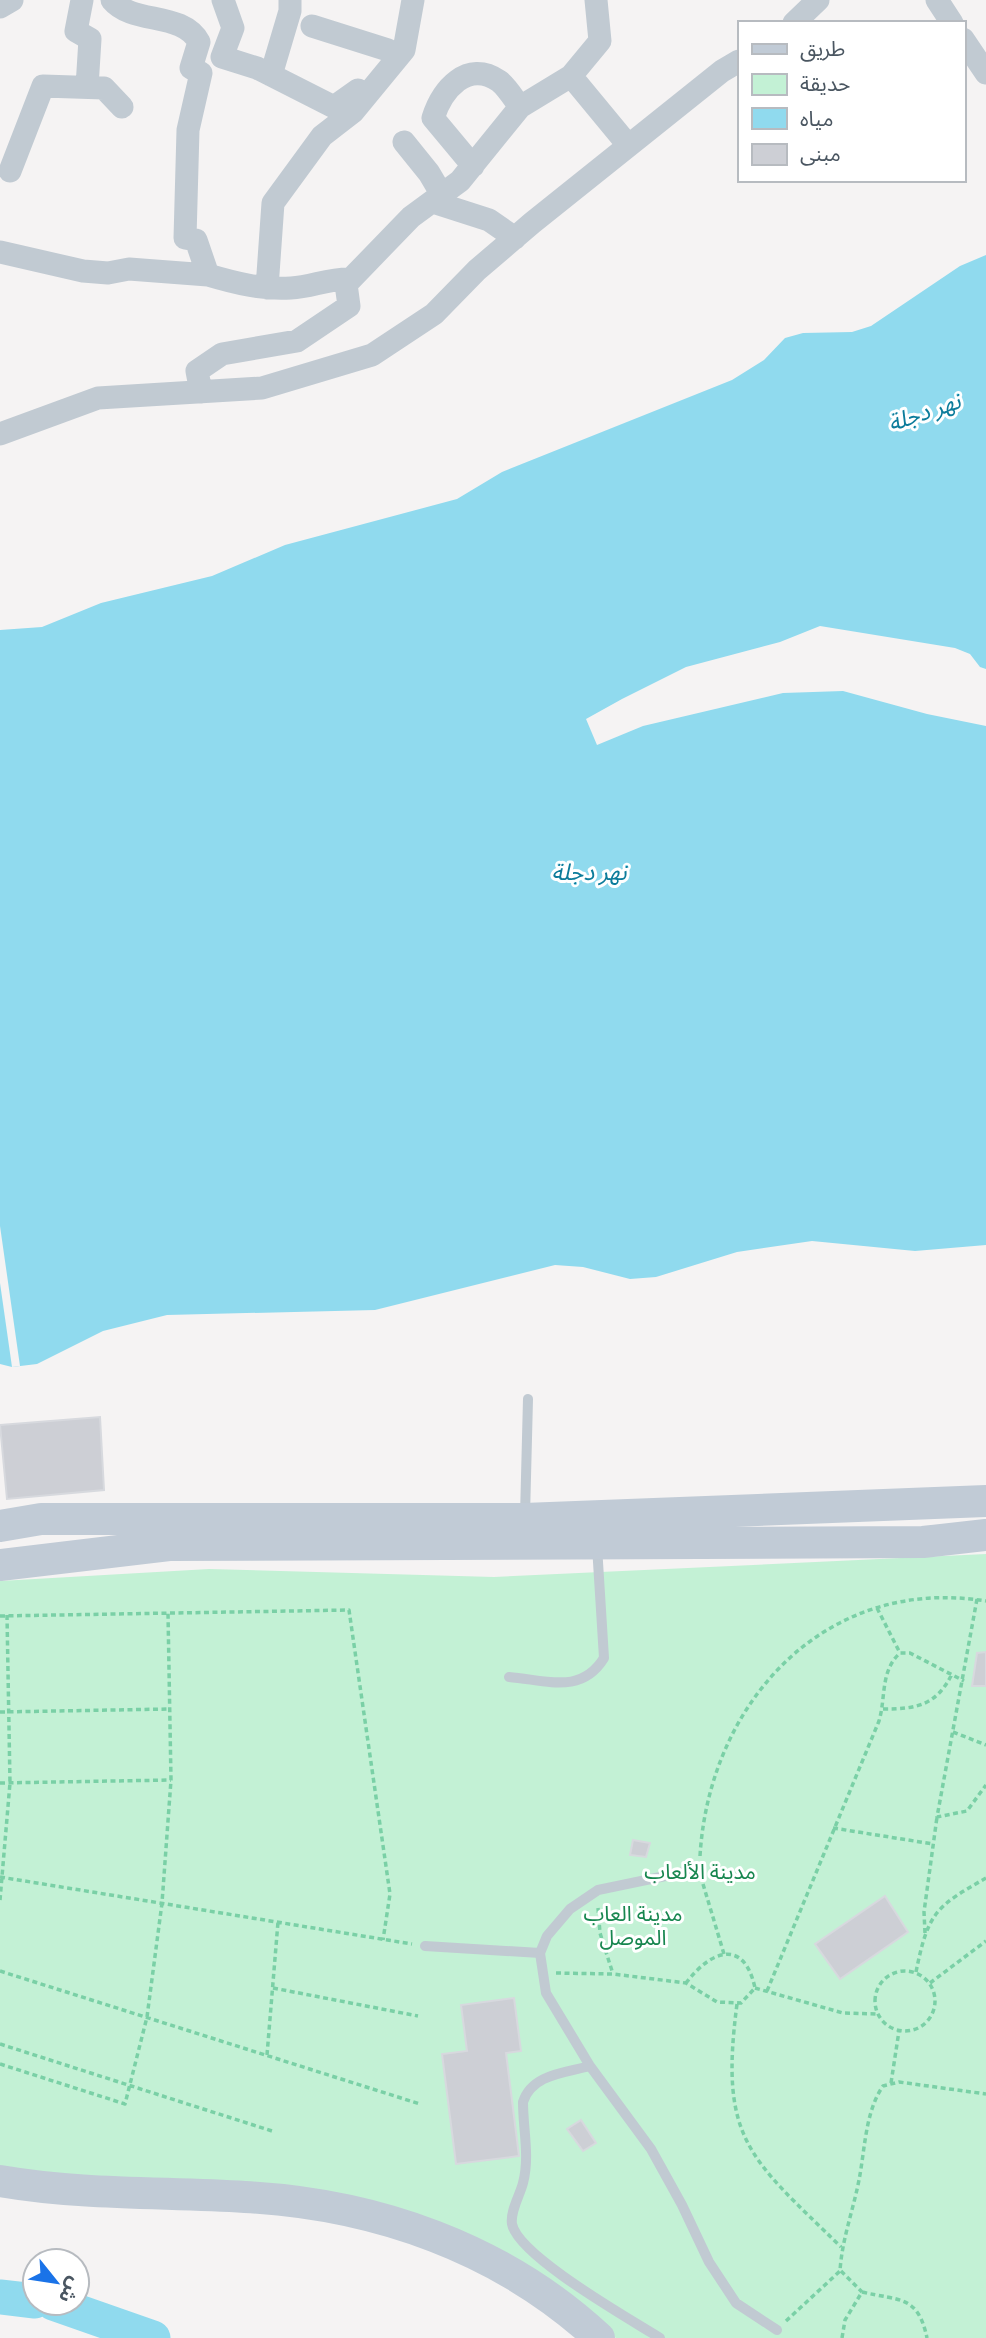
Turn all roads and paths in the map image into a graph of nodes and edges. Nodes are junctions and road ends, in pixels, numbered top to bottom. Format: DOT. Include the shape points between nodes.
graph roads {
  1 [pos="12,0"];
  2 [pos="82,0"];
  3 [pos="112,0"];
  4 [pos="223,0"];
  5 [pos="290,0"];
  6 [pos="397,0"];
  7 [pos="414,0"];
  8 [pos="596,0"];
  9 [pos="818,0"];
  10 [pos="937,0"];
  11 [pos="0,7"];
  12 [pos="165,10"];
  13 [pos="796,21"];
  14 [pos="951,21"];
  15 [pos="312,26"];
  16 [pos="965,42"];
  17 [pos="388,50"];
  18 [pos="738,62"];
  19 [pos="986,73"];
  20 [pos="271,75"];
  21 [pos="571,76"];
  22 [pos="87,87"];
  23 [pos="122,107"];
  24 [pos="520,107"];
  25 [pos="404,142"];
  26 [pos="628,145"];
  27 [pos="473,166"];
  28 [pos="10,172"];
  29 [pos="437,198"];
  30 [pos="515,237"];
  31 [pos="0,252"];
  32 [pos="208,275"];
  33 [pos="351,279"];
  34 [pos="267,288"];
  35 [pos="201,392"];
  36 [pos="0,434"];
  37 [pos="528,1399"];
  38 [pos="986,1501"];
  39 [pos="792,1511"];
  40 [pos="524,1519"];
  41 [pos="0,1526"];
  42 [pos="986,1535"];
  43 [pos="794,1543"];
  44 [pos="597,1546"];
  45 [pos="0,1565"];
  46 [pos="977,1599"];
  47 [pos="986,1601"];
  48 [pos="876,1607"];
  49 [pos="168,1612"];
  50 [pos="7,1615"];
  51 [pos="0,1616"];
  52 [pos="900,1653"];
  53 [pos="952,1674"];
  54 [pos="509,1676"];
  55 [pos="964,1681"];
  56 [pos="170,1709"];
  57 [pos="883,1709"];
  58 [pos="0,1712"];
  59 [pos="10,1712"];
  60 [pos="953,1732"];
  61 [pos="986,1745"];
  62 [pos="171,1780"];
  63 [pos="0,1783"];
  64 [pos="10,1783"];
  65 [pos="986,1785"];
  66 [pos="937,1817"];
  67 [pos="833,1828"];
  68 [pos="933,1844"];
  69 [pos="699,1869"];
  70 [pos="2,1877"];
  71 [pos="986,1878"];
  72 [pos="598,1889"];
  73 [pos="0,1899"];
  74 [pos="162,1903"];
  75 [pos="278,1922"];
  76 [pos="925,1934"];
  77 [pos="383,1940"];
  78 [pos="986,1941"];
  79 [pos="425,1946"];
  80 [pos="540,1953"];
  81 [pos="724,1954"];
  82 [pos="0,1971"];
  83 [pos="915,1972"];
  84 [pos="541,1973"];
  85 [pos="613,1974"];
  86 [pos="686,1983"];
  87 [pos="930,1983"];
  88 [pos="273,1987"];
  89 [pos="755,1988"];
  90 [pos="767,1991"];
  91 [pos="737,2004"];
  92 [pos="878,2014"];
  93 [pos="418,2016"];
  94 [pos="147,2017"];
  95 [pos="899,2031"];
  96 [pos="0,2044"];
  97 [pos="267,2055"];
  98 [pos="0,2064"];
  99 [pos="590,2066"];
  100 [pos="891,2082"];
  101 [pos="132,2086"];
  102 [pos="986,2094"];
  103 [pos="420,2104"];
  104 [pos="272,2131"];
  105 [pos="0,2181"];
  106 [pos="841,2247"];
  107 [pos="840,2271"];
  108 [pos="862,2292"];
  109 [pos="776,2330"];
  110 [pos="599,2338"];
  111 [pos="660,2338"];
  112 [pos="842,2338"];
  113 [pos="927,2338"];
  1 -- 11 [label="street"];
  2 -- 22 [label="street" via="76,31 90,39"];
  3 -- 12 [label="street" via="133,12"];
  4 -- 20 [label="street" via="233,28 222,57"];
  5 -- 20 [label="street"];
  6 -- 17 [label="street"];
  7 -- 34 [label="street" via="404,50 353,112 323,136 272,203"];
  8 -- 21 [label="street" via="600,41"];
  9 -- 13 [label="street"];
  10 -- 14 [label="street"];
  12 -- 32 [label="street" via="193,32 198,42 191,68 201,73 188,130 185,238 196,240"];
  15 -- 17 [label="street"];
  16 -- 19 [label="street"];
  17 -- 20 [label="street" via="364,86 334,107"];
  18 -- 26 [label="street"];
  21 -- 24 [label="street"];
  21 -- 26 [label="street"];
  22 -- 23 [label="street" via="104,89"];
  22 -- 28 [label="street" via="43,86"];
  24 -- 27 [label="street"];
  24 -- 27 [label="street" via="499,82 485,75 457,79 439,98 433,117"];
  25 -- 29 [label="street" via="429,173"];
  26 -- 30 [label="street"];
  27 -- 29 [label="street"];
  29 -- 30 [label="street" via="489,220"];
  29 -- 33 [label="street" via="411,217"];
  30 -- 35 [label="street" via="434,314 372,355 262,388"];
  31 -- 32 [label="street" via="83,271"];
  32 -- 34 [label="street"];
  33 -- 34 [label="street"];
  33 -- 35 [label="street" via="346,284 349,306 331,321 297,341 222,354 197,371"];
  35 -- 36 [label="street" via="98,398"];
  37 -- 40 [label="lane"];
  38 -- 39 [label="main road"];
  39 -- 40 [label="main road"];
  39 -- 43 [label="main road"];
  40 -- 41 [label="main road" via="41,1519"];
  42 -- 43 [label="main road" via="923,1542"];
  43 -- 44 [label="main road"];
  44 -- 45 [label="main road" via="169,1545"];
  44 -- 54 [label="lane" via="604,1658 595,1672 580,1682"];
  46 -- 47 [label="path"];
  46 -- 48 [label="path" via="949,1597"];
  46 -- 55 [label="path"];
  48 -- 52 [label="path"];
  48 -- 69 [label="path" via="832,1625 804,1645 754,1695 715,1774 705,1810"];
  49 -- 50 [label="path"];
  49 -- 56 [label="path"];
  49 -- 77 [label="path" via="349,1610 390,1894"];
  50 -- 51 [label="path"];
  50 -- 59 [label="path"];
  52 -- 53 [label="path" via="910,1653"];
  52 -- 57 [label="path" via="888,1668"];
  53 -- 55 [label="path"];
  53 -- 57 [label="path" via="930,1703 912,1709"];
  55 -- 60 [label="path"];
  56 -- 59 [label="path"];
  56 -- 62 [label="path"];
  57 -- 67 [label="path"];
  58 -- 59 [label="path"];
  59 -- 64 [label="path"];
  60 -- 61 [label="path"];
  60 -- 66 [label="path"];
  62 -- 64 [label="path"];
  62 -- 74 [label="path"];
  63 -- 64 [label="path"];
  64 -- 70 [label="path"];
  65 -- 66 [label="path" via="967,1811"];
  66 -- 68 [label="path"];
  67 -- 68 [label="path"];
  67 -- 90 [label="path"];
  68 -- 76 [label="path"];
  69 -- 72 [label="lane"];
  69 -- 81 [label="path"];
  70 -- 73 [label="path"];
  70 -- 74 [label="path"];
  71 -- 76 [label="path" via="947,1900 933,1914"];
  72 -- 80 [label="lane" via="558,1921"];
  72 -- 85 [label="path" via="600,1933"];
  74 -- 75 [label="path"];
  74 -- 94 [label="path"];
  75 -- 77 [label="path"];
  75 -- 88 [label="path"];
  76 -- 83 [label="path"];
  77 -- 79 [label="path"];
  78 -- 87 [label="path"];
  79 -- 80 [label="lane"];
  80 -- 84 [label="lane"];
  81 -- 86 [label="path" via="704,1962"];
  81 -- 89 [label="path" via="746,1964"];
  82 -- 94 [label="path"];
  83 -- 87 [label="path"];
  83 -- 92 [label="path" via="898,1971 882,1981 875,1997"];
  84 -- 85 [label="path"];
  84 -- 99 [label="lane" via="554,2011"];
  85 -- 86 [label="path"];
  86 -- 91 [label="path" via="707,1998"];
  87 -- 95 [label="path" via="935,2000 930,2017 917,2029"];
  88 -- 93 [label="path"];
  88 -- 97 [label="path"];
  89 -- 90 [label="path"];
  89 -- 91 [label="path"];
  90 -- 92 [label="path" via="843,2013"];
  91 -- 106 [label="path" via="730,2072 744,2141 762,2168"];
  92 -- 95 [label="path"];
  94 -- 97 [label="path"];
  94 -- 101 [label="path"];
  95 -- 100 [label="path"];
  96 -- 101 [label="path"];
  97 -- 103 [label="path"];
  98 -- 101 [label="path" via="125,2104"];
  99 -- 109 [label="lane" via="651,2149 709,2262 736,2303"];
  99 -- 111 [label="lane" via="538,2081 526,2094 527,2161 513,2228 522,2243 546,2263"];
  100 -- 102 [label="path"];
  100 -- 106 [label="path" via="876,2096"];
  101 -- 104 [label="path"];
  105 -- 110 [label="main road" via="104,2193 246,2197 393,2221 436,2235 515,2275"];
  106 -- 107 [label="path"];
  107 -- 108 [label="path"];
  107 -- 109 [label="path"];
  108 -- 112 [label="path" via="845,2320"];
  108 -- 113 [label="path" via="913,2305 922,2314"];
}
